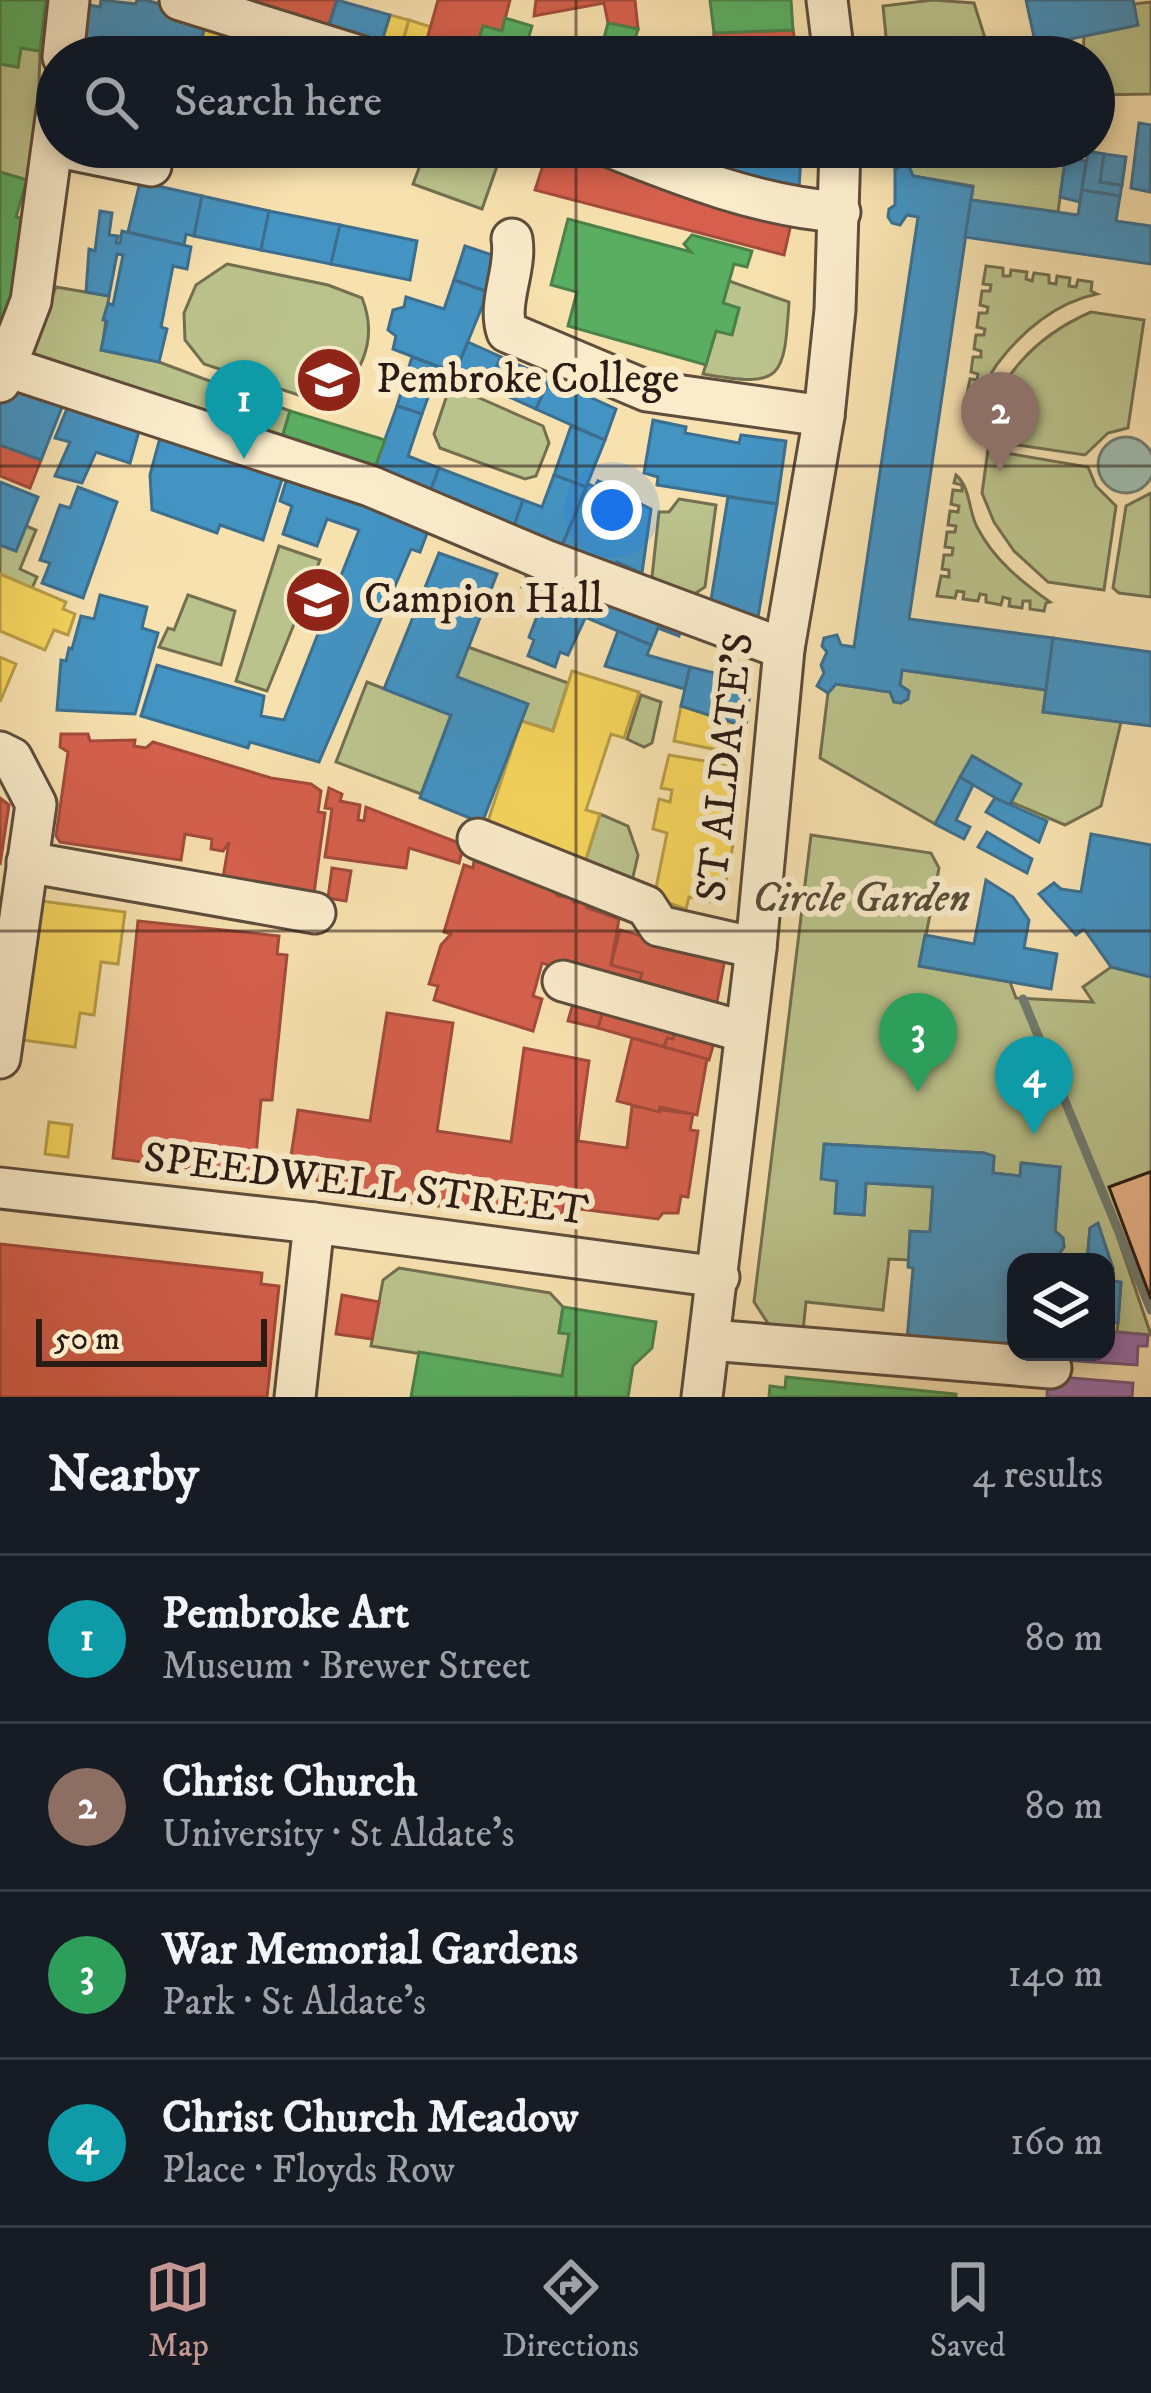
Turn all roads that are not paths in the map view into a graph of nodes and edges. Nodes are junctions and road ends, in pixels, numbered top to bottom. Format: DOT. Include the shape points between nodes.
graph roads {
  1 [pos="69,0"];
  2 [pos="180,0"];
  3 [pos="827,0"];
  4 [pos="65,36"];
  5 [pos="296,36"];
  6 [pos="831,36"];
  7 [pos="51,168"];
  8 [pos="661,168"];
  9 [pos="840,168"];
  10 [pos="841,212"];
  11 [pos="512,239"];
  12 [pos="3,374"];
  13 [pos="824,416"];
  14 [pos="784,649"];
  15 [pos="0,752"];
  16 [pos="478,839"];
  17 [pos="27,862"];
  18 [pos="315,913"];
  19 [pos="756,948"];
  20 [pos="563,981"];
  21 [pos="745,1032"];
  22 [pos="0,1058"];
  23 [pos="3,1182"];
  24 [pos="314,1223"];
  25 [pos="719,1277"];
  26 [pos="710,1340"];
  27 [pos="1051,1369"];
  28 [pos="295,1397"];
  29 [pos="702,1397"];
  1 -- 4 [label="street"];
  2 -- 5 [label="street"];
  3 -- 6 [label="street"];
  7 -- 12 [label="street" via="31,302"];
  8 -- 10 [label="street"];
  9 -- 10 [label="street, ST ALDATE'S"];
  10 -- 13 [label="street, ST ALDATE'S"];
  11 -- 13 [label="street" via="507,332 647,391"];
  12 -- 14 [label="street" via="370,486"];
  13 -- 14 [label="street, ST ALDATE'S"];
  14 -- 19 [label="street, ST ALDATE'S"];
  15 -- 17 [label="street" via="12,758 36,804"];
  16 -- 19 [label="street" via="646,906 659,926"];
  17 -- 18 [label="street"];
  17 -- 22 [label="street"];
  19 -- 21 [label="street, ST ALDATE'S"];
  20 -- 21 [label="street"];
  21 -- 25 [label="street, ST ALDATE'S"];
  23 -- 24 [label="street, SPEEDWELL STREET"];
  24 -- 25 [label="street, SPEEDWELL STREET"];
  24 -- 28 [label="street"];
  25 -- 26 [label="street, ST ALDATE'S"];
  26 -- 27 [label="street"];
  26 -- 29 [label="street, ST ALDATE'S"];
}
